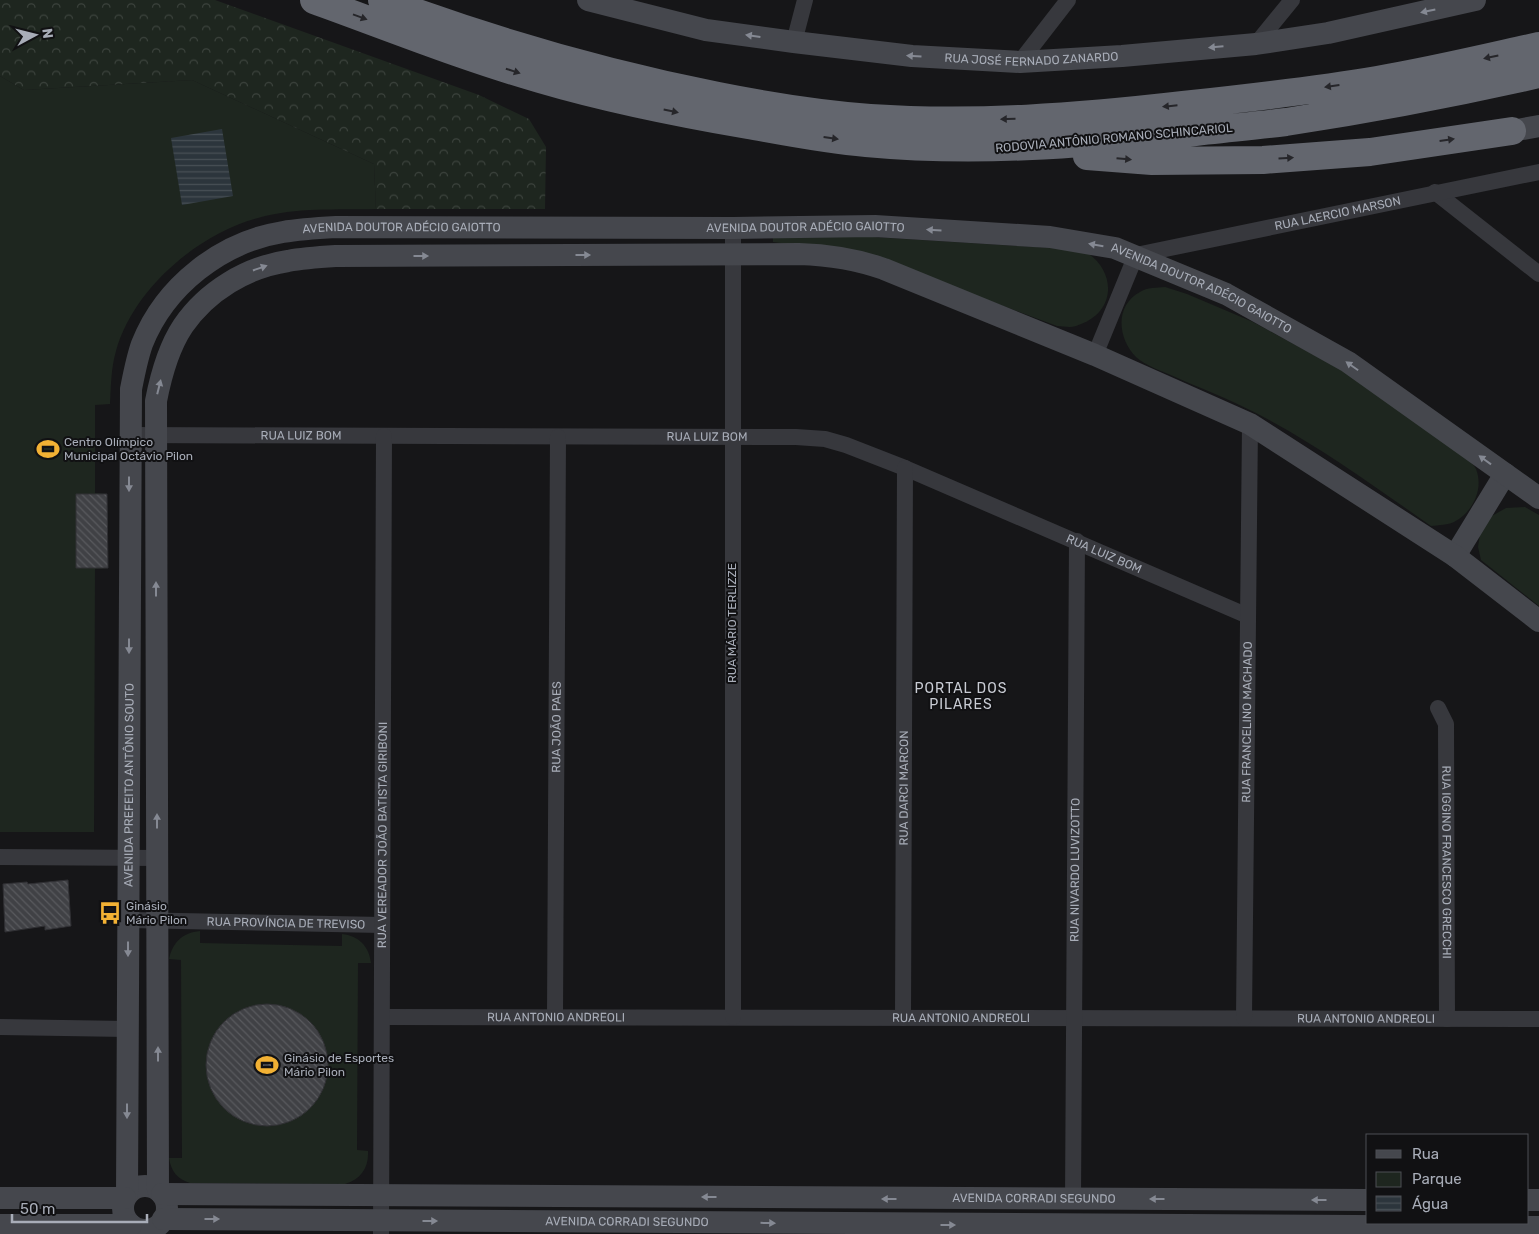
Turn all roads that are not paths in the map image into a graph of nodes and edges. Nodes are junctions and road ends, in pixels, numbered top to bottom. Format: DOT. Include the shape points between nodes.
graph roads {
  1 [pos="314,0"];
  2 [pos="382,0"];
  3 [pos="588,0"];
  4 [pos="806,0"];
  5 [pos="1068,0"];
  6 [pos="1292,0"];
  7 [pos="1475,0"];
  8 [pos="794,42"];
  9 [pos="1256,44"];
  10 [pos="1539,46"];
  11 [pos="1020,62"];
  12 [pos="1539,74"];
  13 [pos="1539,126"];
  14 [pos="1512,131"];
  15 [pos="1005,148"];
  16 [pos="1539,172"];
  17 [pos="1435,192"];
  18 [pos="733,228"];
  19 [pos="733,254"];
  20 [pos="1136,255"];
  21 [pos="1539,274"];
  22 [pos="1096,355"];
  23 [pos="1250,424"];
  24 [pos="130,435"];
  25 [pos="156,435"];
  26 [pos="384,436"];
  27 [pos="558,437"];
  28 [pos="732,437"];
  29 [pos="905,468"];
  30 [pos="1505,474"];
  31 [pos="1539,498"];
  32 [pos="1077,541"];
  33 [pos="1455,556"];
  34 [pos="1248,616"];
  35 [pos="1539,621"];
  36 [pos="1438,708"];
  37 [pos="0,856"];
  38 [pos="128,858"];
  39 [pos="158,858"];
  40 [pos="128,920"];
  41 [pos="158,921"];
  42 [pos="382,925"];
  43 [pos="382,1017"];
  44 [pos="554,1017"];
  45 [pos="733,1017"];
  46 [pos="903,1018"];
  47 [pos="1074,1018"];
  48 [pos="1244,1018"];
  49 [pos="1447,1019"];
  50 [pos="1539,1019"];
  51 [pos="0,1028"];
  52 [pos="128,1029"];
  53 [pos="160,1192"];
  54 [pos="126,1196"];
  55 [pos="382,1196"];
  56 [pos="560,1197"];
  57 [pos="0,1198"];
  58 [pos="737,1198"];
  59 [pos="918,1199"];
  60 [pos="1073,1199"];
  61 [pos="1107,1199"];
  62 [pos="1258,1199"];
  63 [pos="1366,1200"];
  64 [pos="162,1225"];
  65 [pos="0,1226"];
  66 [pos="381,1227"];
  67 [pos="1539,1227"];
  68 [pos="560,1228"];
  69 [pos="737,1228"];
  70 [pos="134,1229"];
  71 [pos="917,1229"];
  72 [pos="1106,1230"];
  73 [pos="1258,1230"];
  1 -- 15 [label="highway, RODOVIA ANTÔNIO ROMANO SCHINCARIOL, one-way" via="539,79 693,116 864,143"];
  10 -- 2 [label="highway, RODOVIA ANTÔNIO ROMANO SCHINCARIOL, one-way" via="1377,80 1136,110 1030,119 868,118 734,99 605,72 546,56"];
  8 -- 3 [label="street, RUA JOSÉ FERNADO ZANARDO, one-way" via="706,30"];
  4 -- 8 [label="street"];
  5 -- 11 [label="street"];
  6 -- 9 [label="street"];
  7 -- 9 [label="street, RUA JOSÉ FERNADO ZANARDO, one-way" via="1328,33"];
  11 -- 8 [label="street, RUA JOSÉ FERNADO ZANARDO, one-way" via="912,56"];
  9 -- 11 [label="street, RUA JOSÉ FERNADO ZANARDO, one-way"];
  12 -- 15 [label="highway, RODOVIA ANTÔNIO ROMANO SCHINCARIOL" via="1283,122 1141,138"];
  13 -- 14 [label="street"];
  15 -- 14 [label="highway, one-way" via="1152,161 1263,160 1370,152"];
  16 -- 17 [label="street, RUA LAERCIO MARSON"];
  17 -- 20 [label="street, RUA LAERCIO MARSON"];
  17 -- 21 [label="street"];
  18 -- 19 [label="street, RUA MÁRIO TERLIZZE"];
  20 -- 18 [label="street, AVENIDA DOUTOR ADÉCIO GAIOTTO, one-way" via="1116,248 1050,237 875,226"];
  18 -- 24 [label="street, AVENIDA DOUTOR ADÉCIO GAIOTTO" via="336,227 281,232 235,246 209,261 182,284 157,315 142,344 131,389"];
  19 -- 22 [label="street, AVENIDA DOUTOR ADÉCIO GAIOTTO" via="829,255 860,261"];
  25 -- 19 [label="street, AVENIDA DOUTOR ADÉCIO GAIOTTO, one-way" via="156,401 168,356 183,326 202,303 226,285 262,267 337,256"];
  19 -- 28 [label="street, RUA MÁRIO TERLIZZE"];
  20 -- 22 [label="street"];
  30 -- 20 [label="street, AVENIDA DOUTOR ADÉCIO GAIOTTO, one-way" via="1348,362 1226,294"];
  22 -- 23 [label="street, AVENIDA DOUTOR ADÉCIO GAIOTTO"];
  23 -- 33 [label="street, AVENIDA DOUTOR ADÉCIO GAIOTTO"];
  23 -- 34 [label="street, RUA FRANCELINO MACHADO"];
  24 -- 25 [label="street, RUA LUIZ BOM"];
  24 -- 38 [label="street, AVENIDA PREFEITO ANTÔNIO SOUTO, one-way"];
  25 -- 26 [label="street, RUA LUIZ BOM"];
  39 -- 25 [label="street, one-way"];
  26 -- 27 [label="street, RUA LUIZ BOM"];
  26 -- 42 [label="street, RUA VEREADOR JOÃO BATISTA GIRIBONI"];
  27 -- 28 [label="street, RUA LUIZ BOM"];
  27 -- 44 [label="street, RUA JOÃO PAES"];
  28 -- 29 [label="street, RUA LUIZ BOM" via="824,439"];
  28 -- 45 [label="street, RUA MÁRIO TERLIZZE"];
  29 -- 32 [label="street, RUA LUIZ BOM"];
  29 -- 46 [label="street, RUA DARCI MARCON"];
  30 -- 31 [label="street, AVENIDA DOUTOR ADÉCIO GAIOTTO"];
  30 -- 33 [label="street"];
  32 -- 34 [label="street, RUA LUIZ BOM"];
  32 -- 47 [label="street, RUA NIVARDO LUVIZOTTO"];
  33 -- 35 [label="street, AVENIDA DOUTOR ADÉCIO GAIOTTO"];
  34 -- 48 [label="street, RUA FRANCELINO MACHADO"];
  36 -- 49 [label="street, RUA IGGINO FRANCESCO GRECCHI" via="1446,724"];
  37 -- 38 [label="street"];
  38 -- 39 [label="street"];
  38 -- 40 [label="street, AVENIDA PREFEITO ANTÔNIO SOUTO"];
  39 -- 41 [label="street"];
  40 -- 41 [label="street, RUA PROVÍNCIA DE TREVISO"];
  40 -- 52 [label="street, AVENIDA PREFEITO ANTÔNIO SOUTO, one-way"];
  41 -- 42 [label="street, RUA PROVÍNCIA DE TREVISO"];
  53 -- 41 [label="street, one-way"];
  42 -- 43 [label="street, RUA VEREADOR JOÃO BATISTA GIRIBONI"];
  43 -- 44 [label="street, RUA ANTONIO ANDREOLI"];
  43 -- 55 [label="street, RUA VEREADOR JOÃO BATISTA GIRIBONI"];
  44 -- 45 [label="street, RUA ANTONIO ANDREOLI"];
  45 -- 46 [label="street, RUA ANTONIO ANDREOLI"];
  46 -- 47 [label="street, RUA ANTONIO ANDREOLI"];
  47 -- 48 [label="street, RUA ANTONIO ANDREOLI"];
  47 -- 60 [label="street, RUA NIVARDO LUVIZOTTO"];
  48 -- 49 [label="street, RUA ANTONIO ANDREOLI"];
  49 -- 50 [label="street, RUA ANTONIO ANDREOLI"];
  51 -- 52 [label="street"];
  52 -- 54 [label="street, AVENIDA PREFEITO ANTÔNIO SOUTO, one-way"];
  53 -- 54 [label="street" via="152,1187 138,1186"];
  53 -- 55 [label="street, AVENIDA CORRADI SEGUNDO"];
  53 -- 64 [label="street" via="166,1206"];
  54 -- 57 [label="street"];
  54 -- 70 [label="street" via="124,1216"];
  55 -- 56 [label="street, AVENIDA CORRADI SEGUNDO"];
  55 -- 66 [label="street, RUA VEREADOR JOÃO BATISTA GIRIBONI"];
  58 -- 56 [label="street, AVENIDA CORRADI SEGUNDO, one-way"];
  56 -- 68 [label="street"];
  59 -- 58 [label="street, AVENIDA CORRADI SEGUNDO, one-way"];
  58 -- 69 [label="street"];
  59 -- 60 [label="street, AVENIDA CORRADI SEGUNDO"];
  59 -- 71 [label="street"];
  60 -- 61 [label="street, AVENIDA CORRADI SEGUNDO"];
  62 -- 61 [label="street, AVENIDA CORRADI SEGUNDO, one-way"];
  61 -- 72 [label="street"];
  63 -- 62 [label="street, AVENIDA CORRADI SEGUNDO, one-way"];
  62 -- 73 [label="street"];
  64 -- 66 [label="street, AVENIDA CORRADI SEGUNDO, one-way"];
  64 -- 70 [label="street" via="148,1230"];
  65 -- 70 [label="street"];
  66 -- 68 [label="street, AVENIDA CORRADI SEGUNDO, one-way"];
  67 -- 73 [label="street, AVENIDA CORRADI SEGUNDO"];
  68 -- 69 [label="street, AVENIDA CORRADI SEGUNDO"];
  69 -- 71 [label="street, AVENIDA CORRADI SEGUNDO, one-way"];
  71 -- 72 [label="street, AVENIDA CORRADI SEGUNDO, one-way"];
  72 -- 73 [label="street, AVENIDA CORRADI SEGUNDO"];
}
